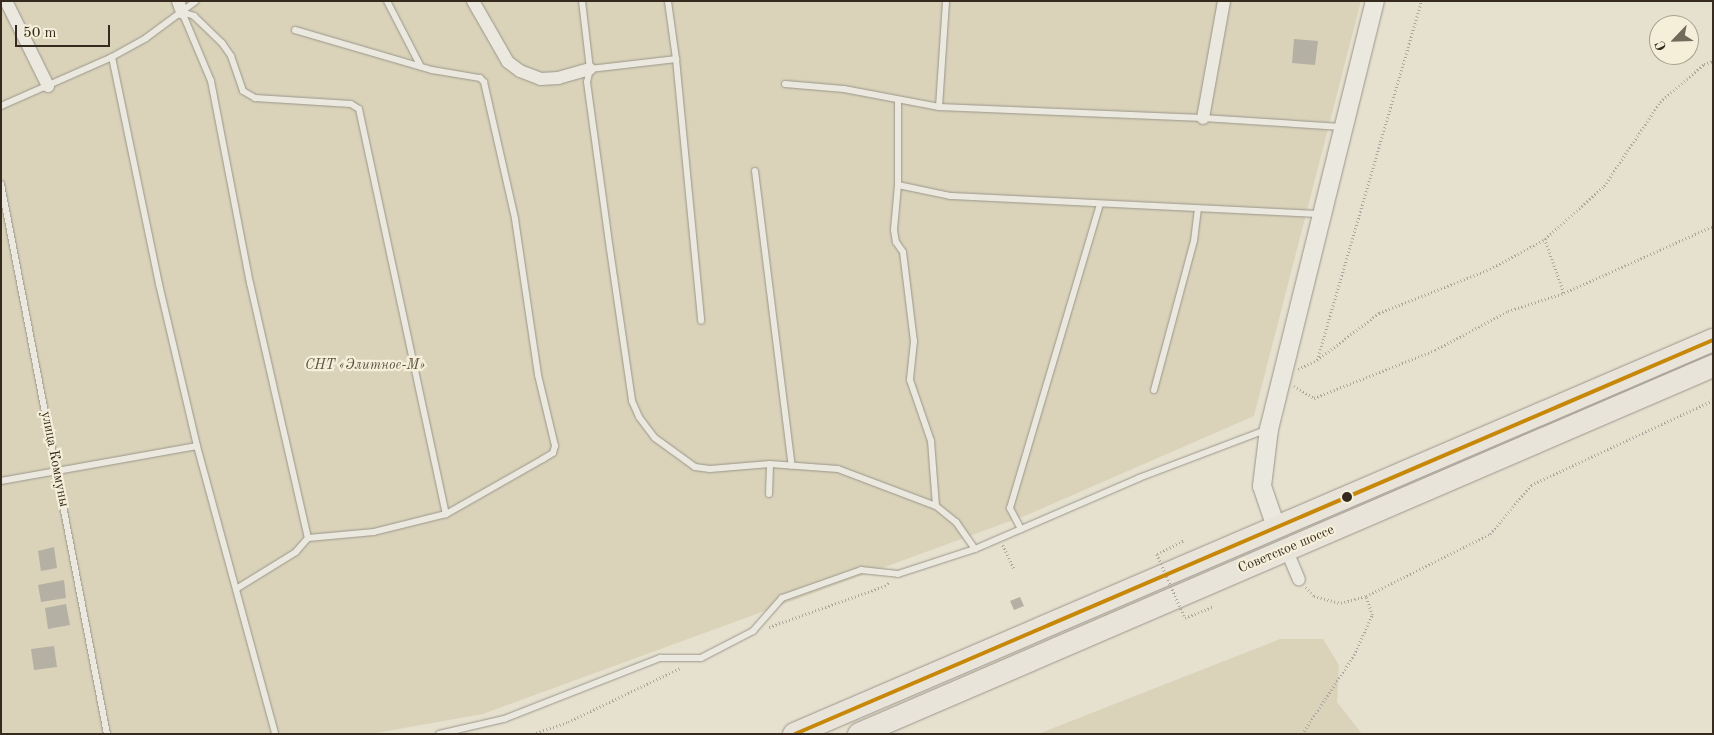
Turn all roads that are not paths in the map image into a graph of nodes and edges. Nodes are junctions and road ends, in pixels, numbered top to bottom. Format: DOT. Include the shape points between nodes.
graph roads {
  1 [pos="6,1"];
  2 [pos="196,1"];
  3 [pos="387,1"];
  4 [pos="473,1"];
  5 [pos="582,1"];
  6 [pos="668,1"];
  7 [pos="946,1"];
  8 [pos="1224,1"];
  9 [pos="1375,1"];
  10 [pos="180,7"];
  11 [pos="296,30"];
  12 [pos="112,57"];
  13 [pos="676,59"];
  14 [pos="420,65"];
  15 [pos="590,69"];
  16 [pos="785,84"];
  17 [pos="48,86"];
  18 [pos="898,101"];
  19 [pos="1,106"];
  20 [pos="939,108"];
  21 [pos="1203,118"];
  22 [pos="1343,127"];
  23 [pos="755,171"];
  24 [pos="1,184"];
  25 [pos="898,185"];
  26 [pos="1100,205"];
  27 [pos="1198,209"];
  28 [pos="1321,214"];
  29 [pos="701,321"];
  30 [pos="1713,340"];
  31 [pos="1713,366"];
  32 [pos="1154,390"];
  33 [pos="1270,429"];
  34 [pos="197,446"];
  35 [pos="770,464"];
  36 [pos="792,466"];
  37 [pos="58,471"];
  38 [pos="1,481"];
  39 [pos="769,494"];
  40 [pos="936,506"];
  41 [pos="446,514"];
  42 [pos="1276,528"];
  43 [pos="1021,529"];
  44 [pos="308,538"];
  45 [pos="975,548"];
  46 [pos="1286,549"];
  47 [pos="1299,579"];
  48 [pos="236,589"];
  49 [pos="108,734"];
  50 [pos="275,734"];
  51 [pos="438,734"];
  52 [pos="794,734"];
  53 [pos="859,734"];
  1 -- 17 [label="street"];
  2 -- 10 [label="lane"];
  3 -- 14 [label="lane"];
  4 -- 15 [label="street" via="508,62 520,71 550,78"];
  5 -- 15 [label="lane"];
  6 -- 13 [label="lane"];
  7 -- 20 [label="lane"];
  8 -- 21 [label="street"];
  9 -- 22 [label="street"];
  10 -- 12 [label="lane"];
  10 -- 41 [label="lane" via="222,43 231,56 243,91 255,98 351,104 359,109"];
  10 -- 44 [label="lane" via="212,82 250,283"];
  11 -- 14 [label="lane"];
  12 -- 17 [label="lane"];
  12 -- 34 [label="lane" via="159,284"];
  13 -- 15 [label="lane"];
  13 -- 29 [label="lane"];
  14 -- 41 [label="lane" via="480,78 484,82 516,219 538,375 555,446 553,453"];
  15 -- 35 [label="lane" via="588,82 632,401 655,438 695,466 710,469"];
  16 -- 18 [label="lane" via="844,89"];
  17 -- 19 [label="lane"];
  18 -- 20 [label="lane"];
  18 -- 25 [label="lane"];
  20 -- 21 [label="lane"];
  21 -- 22 [label="lane"];
  22 -- 28 [label="street"];
  23 -- 36 [label="lane"];
  24 -- 37 [label="lane, улица Коммуны"];
  25 -- 26 [label="lane" via="950,196"];
  25 -- 40 [label="lane" via="894,230 896,242 903,252 914,341 910,380 931,441"];
  26 -- 27 [label="lane"];
  26 -- 43 [label="lane" via="1010,508"];
  27 -- 28 [label="lane"];
  27 -- 32 [label="lane" via="1194,241"];
  28 -- 33 [label="street"];
  30 -- 42 [label="highway, Советское шоссе"];
  31 -- 46 [label="highway, Советское шоссе"];
  33 -- 42 [label="street" via="1262,486"];
  33 -- 43 [label="lane" via="1140,478"];
  34 -- 37 [label="lane"];
  34 -- 48 [label="lane"];
  35 -- 36 [label="lane"];
  35 -- 39 [label="lane"];
  36 -- 40 [label="lane" via="838,469"];
  37 -- 38 [label="lane"];
  37 -- 49 [label="lane, улица Коммуны"];
  40 -- 45 [label="lane" via="956,522"];
  41 -- 44 [label="lane" via="374,532"];
  42 -- 46 [label="highway"];
  42 -- 52 [label="highway, Советское шоссе"];
  43 -- 45 [label="lane"];
  44 -- 48 [label="lane" via="296,552"];
  45 -- 51 [label="lane" via="898,574 861,570 782,598 753,631 701,658 660,658 504,719"];
  46 -- 47 [label="street"];
  46 -- 53 [label="highway, Советское шоссе"];
  48 -- 50 [label="lane"];
}
